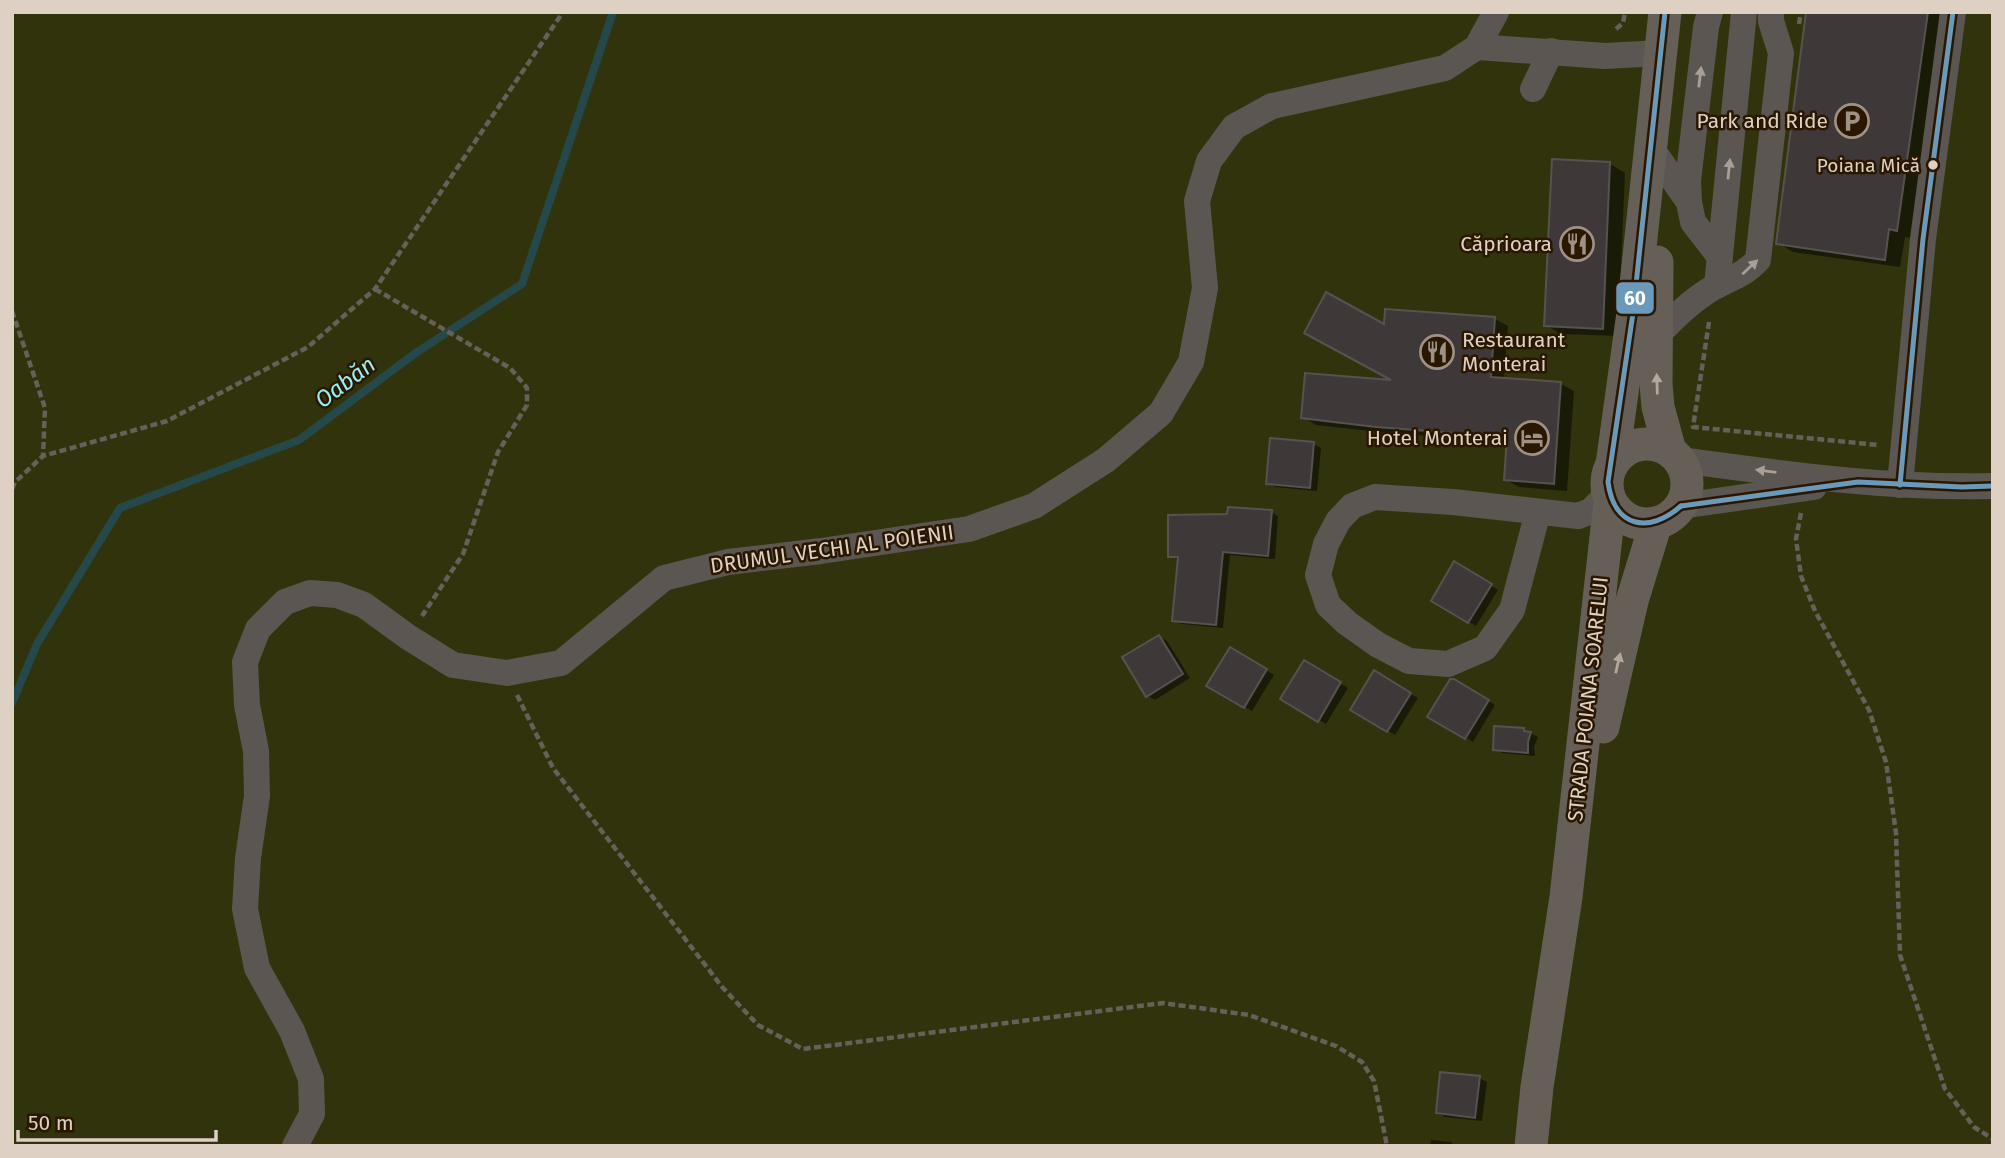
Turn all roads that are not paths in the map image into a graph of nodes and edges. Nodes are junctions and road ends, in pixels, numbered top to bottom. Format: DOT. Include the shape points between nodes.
graph roads {
  1 [pos="1496,12"];
  2 [pos="1665,12"];
  3 [pos="1710,12"];
  4 [pos="1744,12"];
  5 [pos="1771,12"];
  6 [pos="1953,12"];
  7 [pos="1741,43"];
  8 [pos="1477,47"];
  9 [pos="1551,51"];
  10 [pos="1660,53"];
  11 [pos="1779,76"];
  12 [pos="1533,89"];
  13 [pos="1656,101"];
  14 [pos="1657,155"];
  15 [pos="1689,202"];
  16 [pos="1720,257"];
  17 [pos="1717,286"];
  18 [pos="1657,336"];
  19 [pos="1675,455"];
  20 [pos="1858,482"];
  21 [pos="1900,485"];
  22 [pos="1610,486"];
  23 [pos="1993,486"];
  24 [pos="1538,512"];
  25 [pos="1669,514"];
  26 [pos="1566,897"];
  27 [pos="295,1146"];
  28 [pos="1531,1146"];
  1 -- 8 [label="street, DRUMUL VECHI AL POIENII"];
  2 -- 10 [label="main road, STRADA POIANA SOARELUI"];
  15 -- 3 [label="street, one-way"];
  4 -- 7 [label="street"];
  5 -- 11 [label="street" via="1781,53"];
  6 -- 21 [label="street" via="1923,239"];
  7 -- 11 [label="street"];
  16 -- 7 [label="street, one-way"];
  8 -- 9 [label="street"];
  8 -- 27 [label="street, DRUMUL VECHI AL POIENII" via="1445,68 1272,106 1234,127 1209,161 1197,201 1205,288 1191,362 1161,413 1106,460 1034,506 970,529 728,562 664,578 561,663 507,673 453,665 365,606 337,595 310,593 285,602 258,629 245,662 257,796 245,909 257,968 292,1031 311,1079 312,1114"];
  9 -- 10 [label="street" via="1605,56"];
  9 -- 12 [label="street"];
  10 -- 13 [label="main road, STRADA POIANA SOARELUI"];
  17 -- 11 [label="street, one-way" via="1745,273 1758,260"];
  13 -- 14 [label="main road, STRADA POIANA SOARELUI"];
  13 -- 22 [label="main road, STRADA POIANA SOARELUI"];
  14 -- 15 [label="street"];
  14 -- 18 [label="main road, STRADA POIANA SOARELUI"];
  15 -- 16 [label="street" via="1693,222"];
  16 -- 17 [label="street"];
  17 -- 18 [label="street" via="1682,309"];
  19 -- 18 [label="main road, STRADA POIANA SOARELUI, one-way" via="1658,407"];
  20 -- 19 [label="street, one-way"];
  19 -- 22 [label="main road" via="1658,445 1631,447 1620,454"];
  19 -- 25 [label="main road" via="1688,483 1686,495"];
  20 -- 21 [label="street"];
  20 -- 25 [label="street"];
  21 -- 23 [label="street"];
  22 -- 24 [label="street" via="1591,511 1577,516"];
  22 -- 25 [label="main road" via="1624,516 1634,522"];
  22 -- 26 [label="main road, STRADA POIANA SOARELUI"];
  24 -- 24 [label="street" via="1512,610 1485,648 1448,664 1409,661 1378,645 1328,605 1318,575 1326,544 1352,506 1375,497"];
  26 -- 25 [label="main road, STRADA POIANA SOARELUI, one-way" via="1632,601"];
  26 -- 28 [label="main road, STRADA POIANA SOARELUI"];
}
